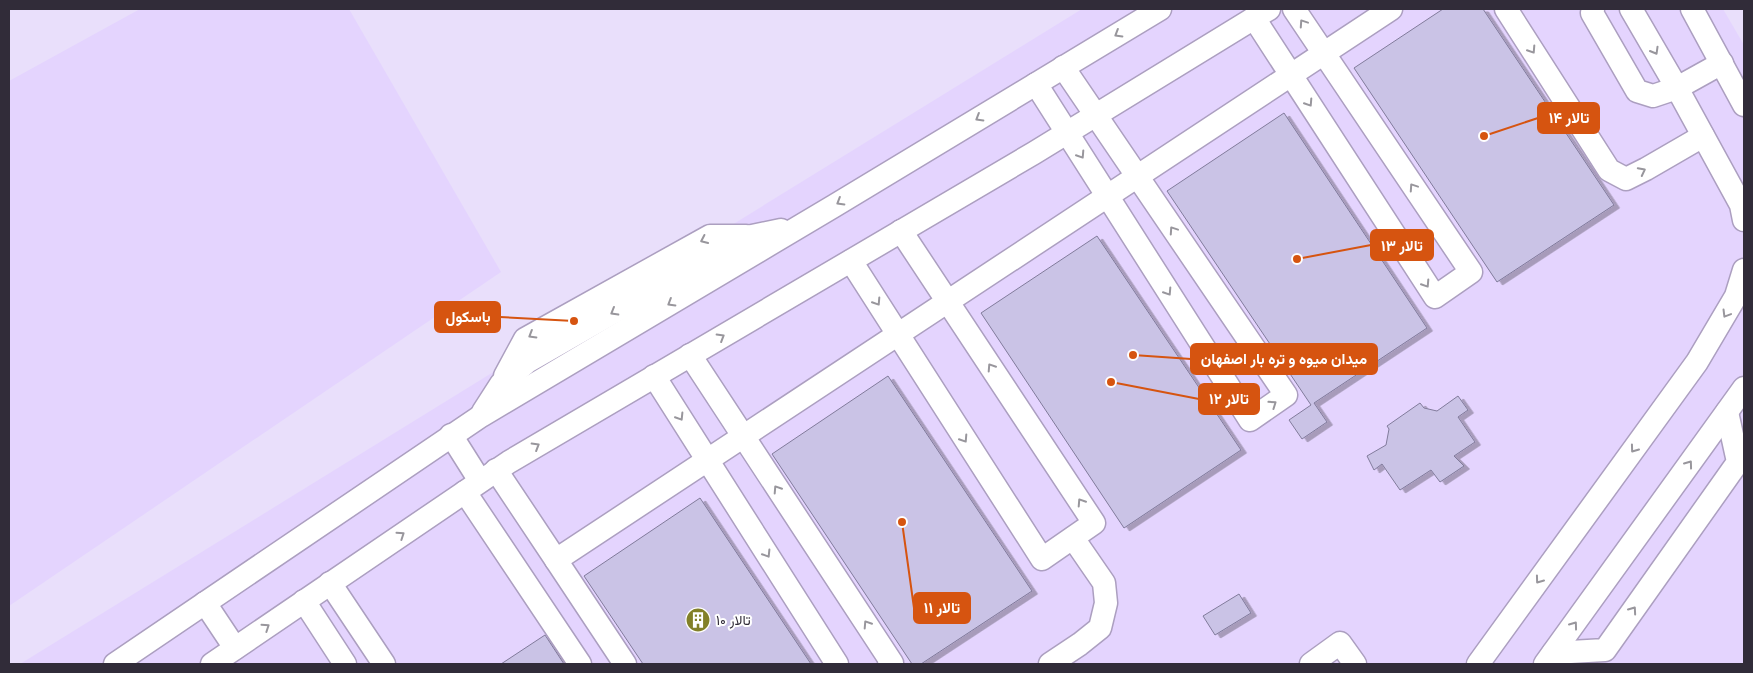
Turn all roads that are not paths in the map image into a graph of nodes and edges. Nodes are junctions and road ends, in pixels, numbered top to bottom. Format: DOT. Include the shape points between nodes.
graph roads {
  1 [pos="1160,9"];
  2 [pos="1294,9"];
  3 [pos="1391,9"];
  4 [pos="1506,9"];
  5 [pos="1593,9"];
  6 [pos="1631,9"];
  7 [pos="1692,9"];
  8 [pos="1262,13"];
  9 [pos="1324,53"];
  10 [pos="1722,63"];
  11 [pos="1063,67"];
  12 [pos="1291,74"];
  13 [pos="1036,84"];
  14 [pos="1677,88"];
  15 [pos="1744,105"];
  16 [pos="1095,116"];
  17 [pos="1066,133"];
  18 [pos="1703,136"];
  19 [pos="1136,176"];
  20 [pos="1107,196"];
  21 [pos="1744,220"];
  22 [pos="800,226"];
  23 [pos="901,231"];
  24 [pos="850,261"];
  25 [pos="1744,270"];
  26 [pos="948,301"];
  27 [pos="898,334"];
  28 [pos="690,355"];
  29 [pos="654,376"];
  30 [pos="1744,388"];
  31 [pos="1727,412"];
  32 [pos="481,416"];
  33 [pos="451,435"];
  34 [pos="743,436"];
  35 [pos="707,460"];
  36 [pos="481,481"];
  37 [pos="1073,538"];
  38 [pos="556,560"];
  39 [pos="330,583"];
  40 [pos="304,601"];
  41 [pos="205,603"];
  42 [pos="235,648"];
  43 [pos="1549,659"];
  44 [pos="115,664"];
  45 [pos="212,664"];
  46 [pos="345,664"];
  47 [pos="384,664"];
  48 [pos="580,664"];
  49 [pos="625,664"];
  50 [pos="837,664"];
  51 [pos="889,664"];
  52 [pos="1050,664"];
  53 [pos="1311,664"];
  54 [pos="1355,664"];
  55 [pos="1478,664"];
  1 -- 11 [label="lane, one-way"];
  9 -- 2 [label="lane, one-way"];
  3 -- 9 [label="lane"];
  4 -- 18 [label="lane, one-way" via="1609,170 1626,179"];
  5 -- 14 [label="lane" via="1592,13 1637,91 1654,96"];
  6 -- 14 [label="lane, one-way"];
  7 -- 10 [label="lane"];
  8 -- 12 [label="lane"];
  8 -- 16 [label="lane"];
  9 -- 12 [label="lane"];
  12 -- 9 [label="lane, one-way" via="1435,297 1471,272"];
  10 -- 14 [label="lane"];
  10 -- 15 [label="lane"];
  11 -- 13 [label="lane"];
  11 -- 16 [label="lane"];
  12 -- 19 [label="lane"];
  13 -- 17 [label="lane"];
  13 -- 22 [label="lane, one-way"];
  14 -- 18 [label="lane"];
  16 -- 17 [label="lane"];
  16 -- 19 [label="lane"];
  17 -- 20 [label="lane, one-way"];
  17 -- 23 [label="lane"];
  18 -- 21 [label="lane" via="1741,205"];
  19 -- 20 [label="lane"];
  20 -- 19 [label="lane, one-way" via="1250,420 1286,395"];
  20 -- 26 [label="lane"];
  22 -- 32 [label="lane, one-way"];
  22 -- 32 [label="lane, one-way" via="752,236 710,236 525,339"];
  23 -- 24 [label="lane"];
  23 -- 26 [label="lane"];
  24 -- 27 [label="lane, one-way"];
  28 -- 24 [label="lane, one-way"];
  25 -- 55 [label="lane, one-way" via="1736,296 1697,362"];
  26 -- 27 [label="lane"];
  37 -- 26 [label="lane, one-way" via="1094,523"];
  27 -- 34 [label="lane"];
  27 -- 37 [label="lane, one-way" via="1042,559"];
  28 -- 29 [label="lane"];
  28 -- 34 [label="lane"];
  29 -- 35 [label="lane, one-way"];
  36 -- 29 [label="lane, one-way"];
  30 -- 31 [label="lane"];
  43 -- 31 [label="lane, one-way"];
  43 -- 31 [label="lane, one-way" via="1605,650 1738,462"];
  32 -- 33 [label="lane"];
  33 -- 36 [label="lane"];
  33 -- 41 [label="lane"];
  34 -- 35 [label="lane"];
  51 -- 34 [label="lane, one-way" via="892,663"];
  35 -- 38 [label="lane"];
  35 -- 50 [label="lane, one-way"];
  36 -- 38 [label="lane"];
  39 -- 36 [label="lane, one-way"];
  36 -- 48 [label="lane"];
  37 -- 52 [label="lane" via="1104,583 1106,603 1100,628"];
  38 -- 49 [label="lane"];
  39 -- 40 [label="lane"];
  39 -- 47 [label="lane"];
  42 -- 40 [label="lane, one-way"];
  40 -- 46 [label="lane"];
  41 -- 42 [label="lane"];
  41 -- 44 [label="lane"];
  42 -- 45 [label="lane"];
  53 -- 54 [label="lane" via="1340,643"];
}
